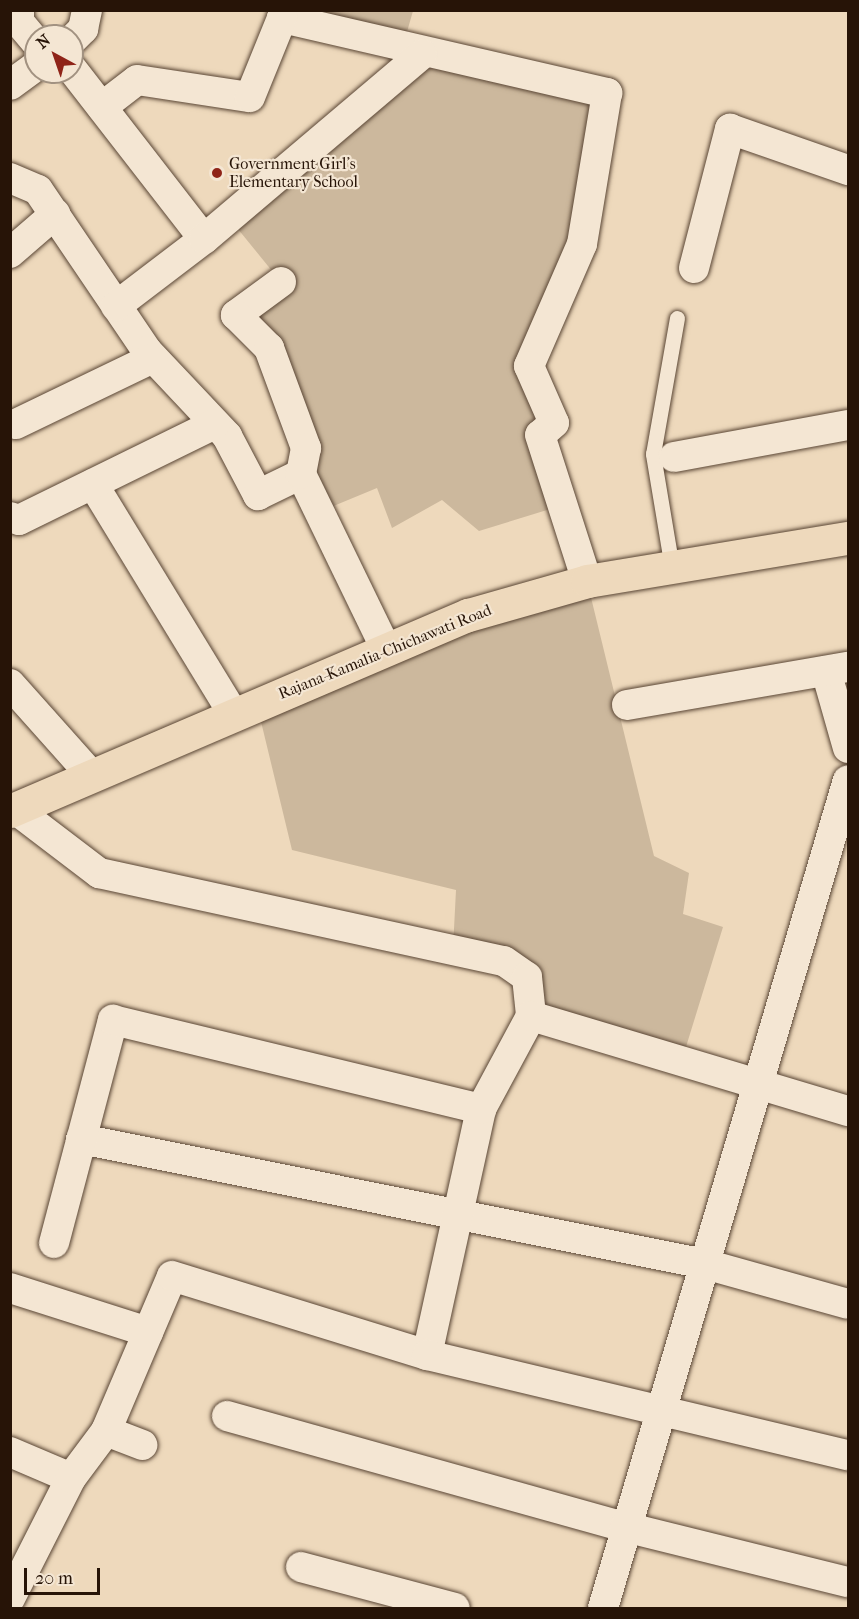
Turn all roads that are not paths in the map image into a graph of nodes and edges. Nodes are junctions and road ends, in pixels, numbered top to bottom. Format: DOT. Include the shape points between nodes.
graph roads {
  1 [pos="19,10"];
  2 [pos="283,14"];
  3 [pos="24,28"];
  4 [pos="422,54"];
  5 [pos="24,75"];
  6 [pos="84,84"];
  7 [pos="10,85"];
  8 [pos="102,107"];
  9 [pos="849,170"];
  10 [pos="10,178"];
  11 [pos="55,214"];
  12 [pos="204,239"];
  13 [pos="10,253"];
  14 [pos="694,268"];
  15 [pos="281,282"];
  16 [pos="116,306"];
  17 [pos="677,318"];
  18 [pos="153,358"];
  19 [pos="16,424"];
  20 [pos="215,424"];
  21 [pos="849,425"];
  22 [pos="674,457"];
  23 [pos="301,474"];
  24 [pos="93,484"];
  25 [pos="10,517"];
  26 [pos="849,538"];
  27 [pos="672,568"];
  28 [pos="587,581"];
  29 [pos="386,649"];
  30 [pos="837,669"];
  31 [pos="10,684"];
  32 [pos="627,705"];
  33 [pos="234,715"];
  34 [pos="849,748"];
  35 [pos="92,776"];
  36 [pos="849,780"];
  37 [pos="13,810"];
  38 [pos="531,1016"];
  39 [pos="761,1088"];
  40 [pos="482,1109"];
  41 [pos="849,1111"];
  42 [pos="81,1139"];
  43 [pos="461,1213"];
  44 [pos="54,1243"];
  45 [pos="705,1264"];
  46 [pos="10,1288"];
  47 [pos="849,1304"];
  48 [pos="148,1332"];
  49 [pos="427,1355"];
  50 [pos="661,1412"];
  51 [pos="227,1416"];
  52 [pos="106,1431"];
  53 [pos="142,1445"];
  54 [pos="10,1452"];
  55 [pos="849,1455"];
  56 [pos="71,1478"];
  57 [pos="625,1527"];
  58 [pos="300,1567"];
  59 [pos="849,1582"];
  60 [pos="10,1598"];
  61 [pos="455,1608"];
  62 [pos="603,1608"];
  1 -- 3 [label="street" via="19,22"];
  2 -- 4 [label="street"];
  2 -- 8 [label="street" via="250,97 137,80"];
  4 -- 12 [label="street"];
  4 -- 28 [label="street" via="607,93 582,244 529,366 554,423 540,435"];
  5 -- 7 [label="street"];
  6 -- 8 [label="street"];
  8 -- 12 [label="street"];
  9 -- 14 [label="street" via="730,129"];
  10 -- 11 [label="street" via="39,190"];
  11 -- 13 [label="street"];
  11 -- 16 [label="street"];
  12 -- 16 [label="street"];
  15 -- 23 [label="street" via="236,315 269,348 306,448"];
  16 -- 18 [label="street"];
  17 -- 27 [label="lane" via="653,454"];
  18 -- 19 [label="street"];
  18 -- 20 [label="street"];
  20 -- 23 [label="street" via="258,495"];
  20 -- 24 [label="street"];
  21 -- 22 [label="street"];
  23 -- 29 [label="street"];
  24 -- 25 [label="street" via="19,520"];
  24 -- 33 [label="street"];
  26 -- 27 [label="main road, Rajana-Kamalia-Chichawati Road"];
  27 -- 28 [label="main road, Rajana-Kamalia-Chichawati Road"];
  28 -- 29 [label="main road, Rajana-Kamalia-Chichawati Road" via="468,615"];
  29 -- 33 [label="main road, Rajana-Kamalia-Chichawati Road"];
  30 -- 32 [label="street"];
  30 -- 34 [label="street"];
  31 -- 35 [label="street"];
  33 -- 35 [label="main road, Rajana-Kamalia-Chichawati Road"];
  35 -- 37 [label="main road, Rajana-Kamalia-Chichawati Road"];
  36 -- 39 [label="street"];
  37 -- 38 [label="street" via="99,873 504,961 527,977"];
  38 -- 39 [label="street"];
  38 -- 40 [label="street"];
  39 -- 41 [label="street"];
  39 -- 45 [label="street"];
  40 -- 42 [label="street" via="112,1020"];
  40 -- 43 [label="street"];
  42 -- 43 [label="street"];
  42 -- 44 [label="street"];
  43 -- 45 [label="street"];
  43 -- 49 [label="street"];
  45 -- 47 [label="street"];
  45 -- 50 [label="street"];
  46 -- 48 [label="street"];
  48 -- 49 [label="street" via="172,1276"];
  48 -- 52 [label="street"];
  49 -- 50 [label="street"];
  50 -- 55 [label="street"];
  50 -- 57 [label="street"];
  51 -- 57 [label="street"];
  52 -- 53 [label="street"];
  52 -- 56 [label="street"];
  54 -- 56 [label="street"];
  56 -- 60 [label="street"];
  57 -- 59 [label="street"];
  57 -- 62 [label="street"];
  58 -- 61 [label="street"];
}
